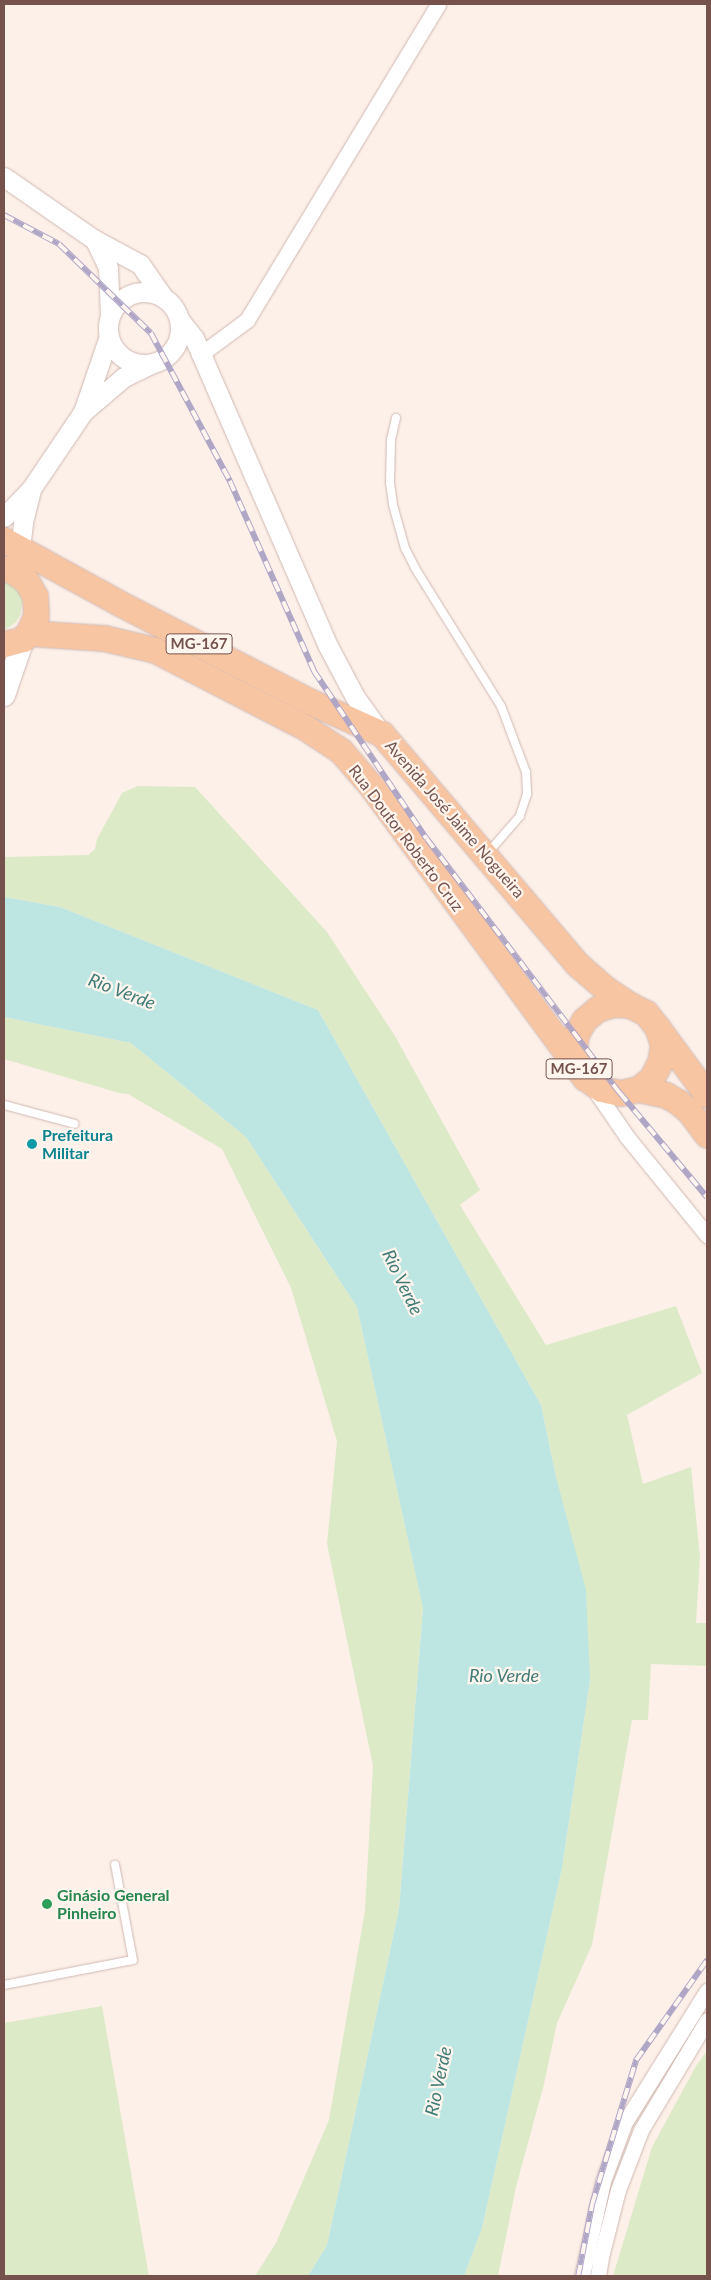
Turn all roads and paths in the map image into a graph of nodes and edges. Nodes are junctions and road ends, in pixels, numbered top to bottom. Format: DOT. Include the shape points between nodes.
graph roads {
  1 [pos="438,4"];
  2 [pos="4,177"];
  3 [pos="94,240"];
  4 [pos="162,296"];
  5 [pos="110,316"];
  6 [pos="179,319"];
  7 [pos="109,336"];
  8 [pos="201,354"];
  9 [pos="162,358"];
  10 [pos="83,412"];
  11 [pos="396,418"];
  12 [pos="31,489"];
  13 [pos="4,516"];
  14 [pos="12,544"];
  15 [pos="4,569"];
  16 [pos="26,580"];
  17 [pos="118,602"];
  18 [pos="18,639"];
  19 [pos="4,695"];
  20 [pos="382,734"];
  21 [pos="486,855"];
  22 [pos="630,1005"];
  23 [pos="657,1027"];
  24 [pos="587,1079"];
  25 [pos="638,1089"];
  26 [pos="707,1095"];
  27 [pos="4,1105"];
  28 [pos="75,1124"];
  29 [pos="707,1135"];
  30 [pos="707,1235"];
  31 [pos="115,1865"];
  32 [pos="4,1985"];
  33 [pos="707,1991"];
  34 [pos="707,2020"];
  35 [pos="582,2276"];
  36 [pos="598,2276"];
  1 -- 8 [label="street" via="248,320"];
  2 -- 3 [label="street"];
  3 -- 4 [label="street" via="140,264"];
  3 -- 5 [label="street" via="108,268"];
  4 -- 5 [label="street" via="135,292 119,301"];
  4 -- 6 [label="street" via="173,306"];
  5 -- 7 [label="street"];
  6 -- 8 [label="street" via="194,338"];
  6 -- 9 [label="street" via="178,339"];
  7 -- 9 [label="street" via="112,346 127,360 137,363"];
  7 -- 10 [label="street"];
  8 -- 9 [label="street" via="187,352"];
  8 -- 20 [label="street" via="328,646 355,696"];
  9 -- 10 [label="street" via="124,377"];
  10 -- 12 [label="street"];
  11 -- 21 [label="lane" via="391,439 390,483 405,548 501,706 526,772 527,794 520,816"];
  12 -- 13 [label="street"];
  12 -- 14 [label="street"];
  14 -- 16 [label="street"];
  14 -- 17 [label="main road, Avenida José Jaime Nogueira / MG-167"];
  15 -- 16 [label="main road, MG-167" via="10,569"];
  16 -- 17 [label="main road, Avenida José Jaime Nogueira / MG-167"];
  16 -- 18 [label="main road" via="36,596 36,616"];
  17 -- 20 [label="main road, Avenida José Jaime Nogueira / MG-167" via="308,701"];
  18 -- 19 [label="main road"];
  18 -- 24 [label="main road, Rua Doutor Roberto Cruz" via="104,638 156,650 306,728 341,752 372,787"];
  20 -- 21 [label="main road, Avenida José Jaime Nogueira / MG-167"];
  21 -- 22 [label="main road, Avenida José Jaime Nogueira / MG-167" via="577,964"];
  22 -- 23 [label="main road, Avenida José Jaime Nogueira / MG-167" via="646,1013"];
  22 -- 24 [label="main road, MG-167" via="605,1006 584,1020 576,1034 574,1050 577,1065"];
  23 -- 25 [label="main road" via="662,1044 660,1062 652,1078"];
  23 -- 26 [label="main road, Avenida José Jaime Nogueira / MG-167"];
  24 -- 25 [label="main road, MG-167" via="601,1089 620,1093"];
  24 -- 30 [label="street, Rua Doutor Roberto Cruz" via="627,1137"];
  25 -- 29 [label="main road, MG-167" via="666,1095 678,1102"];
  27 -- 28 [label="lane"];
  31 -- 32 [label="lane" via="133,1960"];
  33 -- 35 [label="street" via="625,2122 603,2181"];
  34 -- 36 [label="street" via="641,2130 618,2190"];
}
